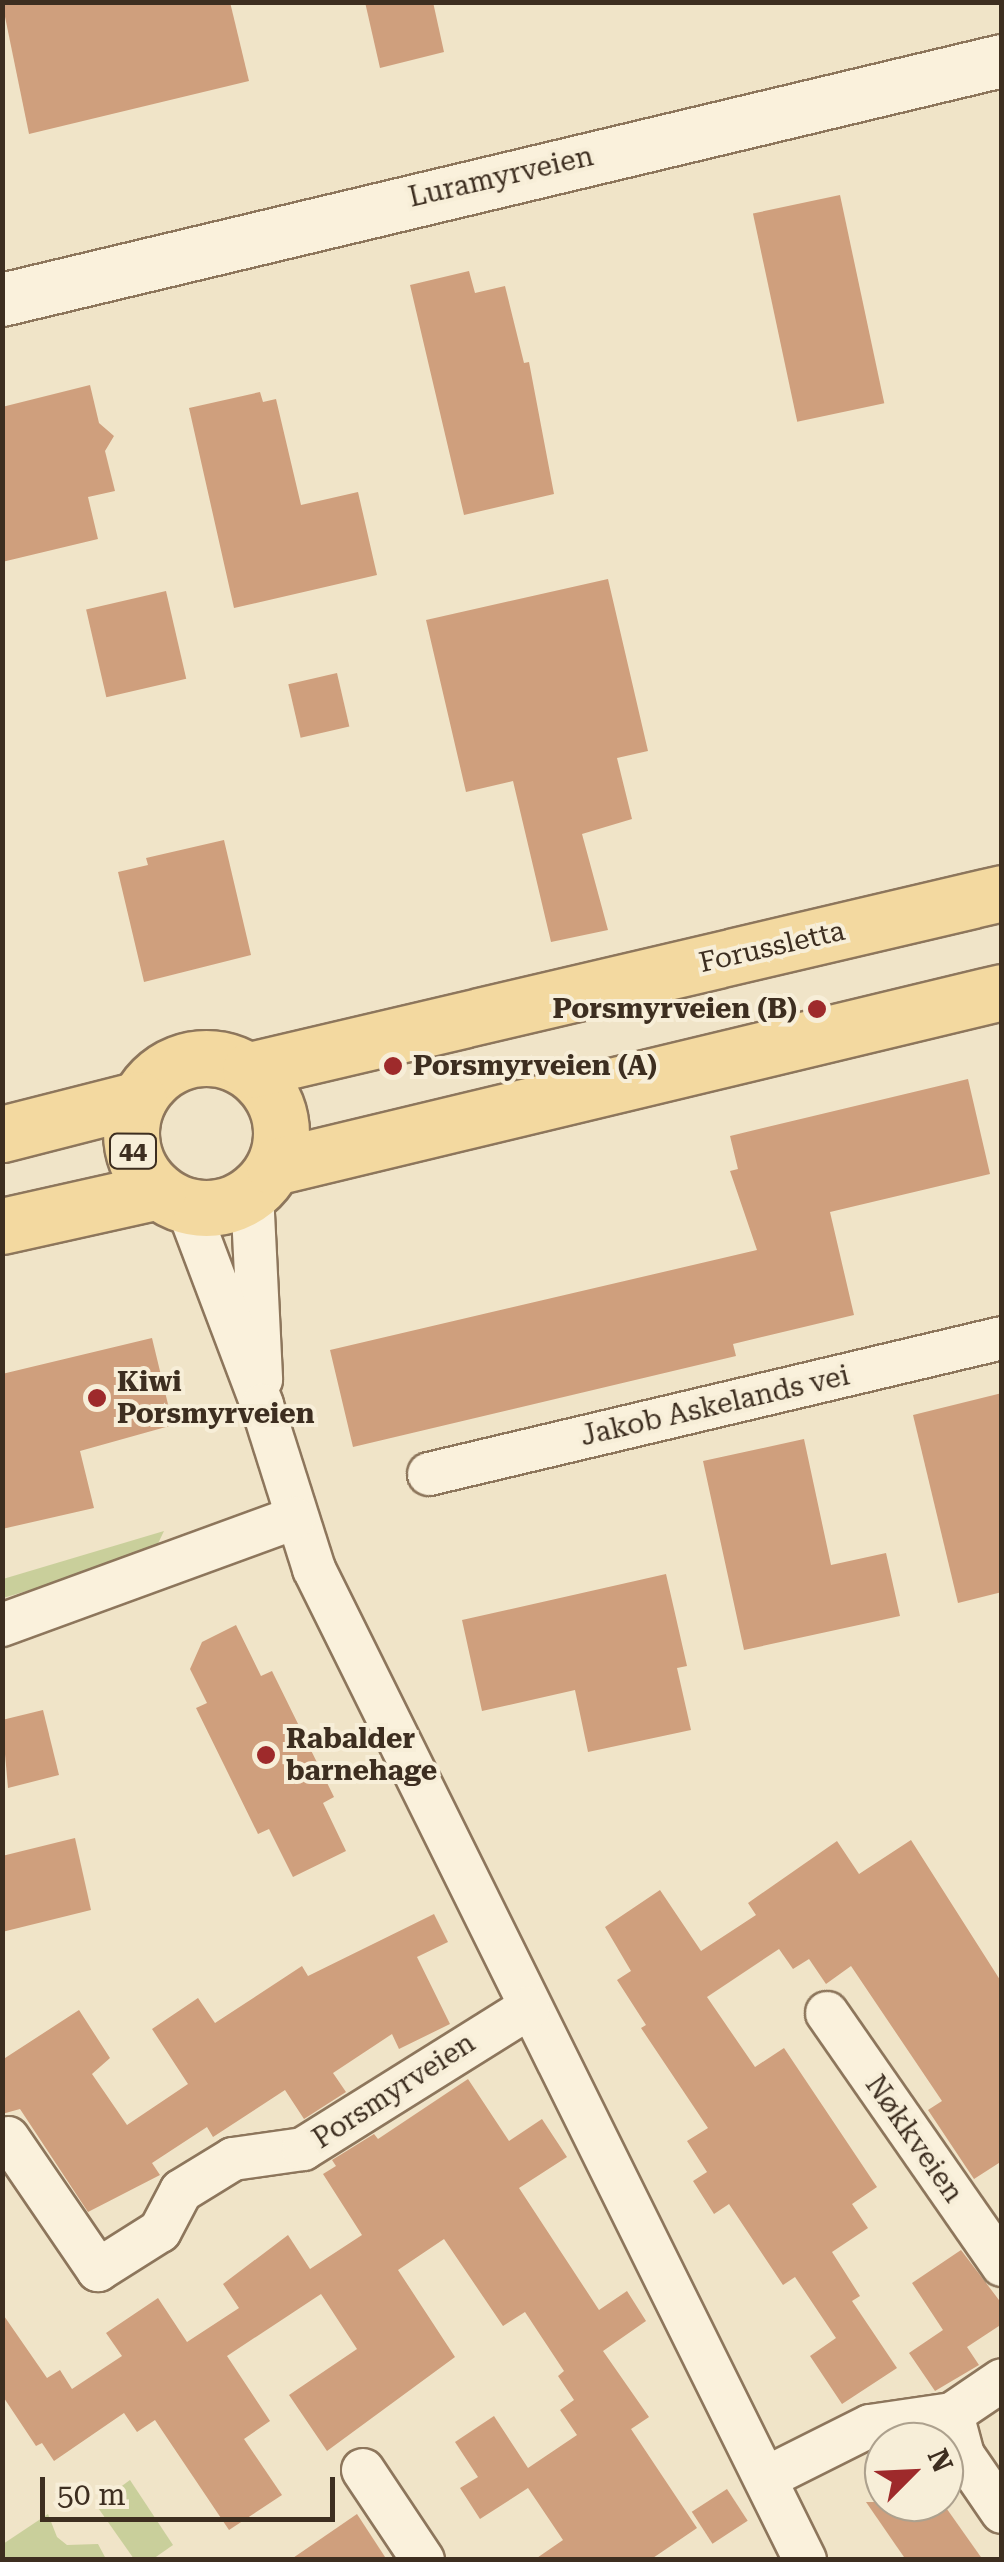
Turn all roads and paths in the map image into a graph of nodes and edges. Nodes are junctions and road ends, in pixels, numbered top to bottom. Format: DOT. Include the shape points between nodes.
graph roads {
  1 [pos="1002,60"];
  2 [pos="2,300"];
  3 [pos="1002,893"];
  4 [pos="1002,992"];
  5 [pos="250,1070"];
  6 [pos="139,1099"];
  7 [pos="2,1134"];
  8 [pos="263,1180"];
  9 [pos="173,1198"];
  10 [pos="2,1226"];
  11 [pos="1002,1338"];
  12 [pos="262,1406"];
  13 [pos="430,1474"];
  14 [pos="294,1518"];
  15 [pos="2,1625"];
  16 [pos="529,2008"];
  17 [pos="827,2013"];
  18 [pos="8,2138"];
  19 [pos="1002,2264"];
  20 [pos="1002,2380"];
  21 [pos="952,2414"];
  22 [pos="363,2470"];
  23 [pos="766,2478"];
  24 [pos="1002,2512"];
  25 [pos="423,2560"];
  26 [pos="805,2560"];
  1 -- 2 [label="street, Luramyrveien"];
  3 -- 5 [label="main road, Forussletta / 44"];
  4 -- 8 [label="main road, 44"];
  5 -- 6 [label="main road, 44" via="220,1058 188,1059 159,1074"];
  5 -- 8 [label="main road" via="280,1114"];
  6 -- 7 [label="main road, 44"];
  6 -- 9 [label="main road, 44" via="133,1150"];
  8 -- 9 [label="main road, 44" via="220,1207"];
  8 -- 12 [label="street"];
  9 -- 10 [label="main road, 44"];
  9 -- 12 [label="street"];
  11 -- 13 [label="street, Jakob Askelands vei"];
  12 -- 14 [label="street"];
  14 -- 15 [label="street"];
  14 -- 16 [label="street"];
  16 -- 18 [label="street, Porsmyrveien" via="303,2150 232,2159 181,2190 160,2231 98,2270"];
  16 -- 23 [label="street"];
  17 -- 19 [label="street, Nøkkveien"];
  20 -- 21 [label="street"];
  21 -- 23 [label="street" via="870,2426"];
  21 -- 24 [label="street" via="963,2455"];
  22 -- 25 [label="street"];
  23 -- 26 [label="street"];
}
